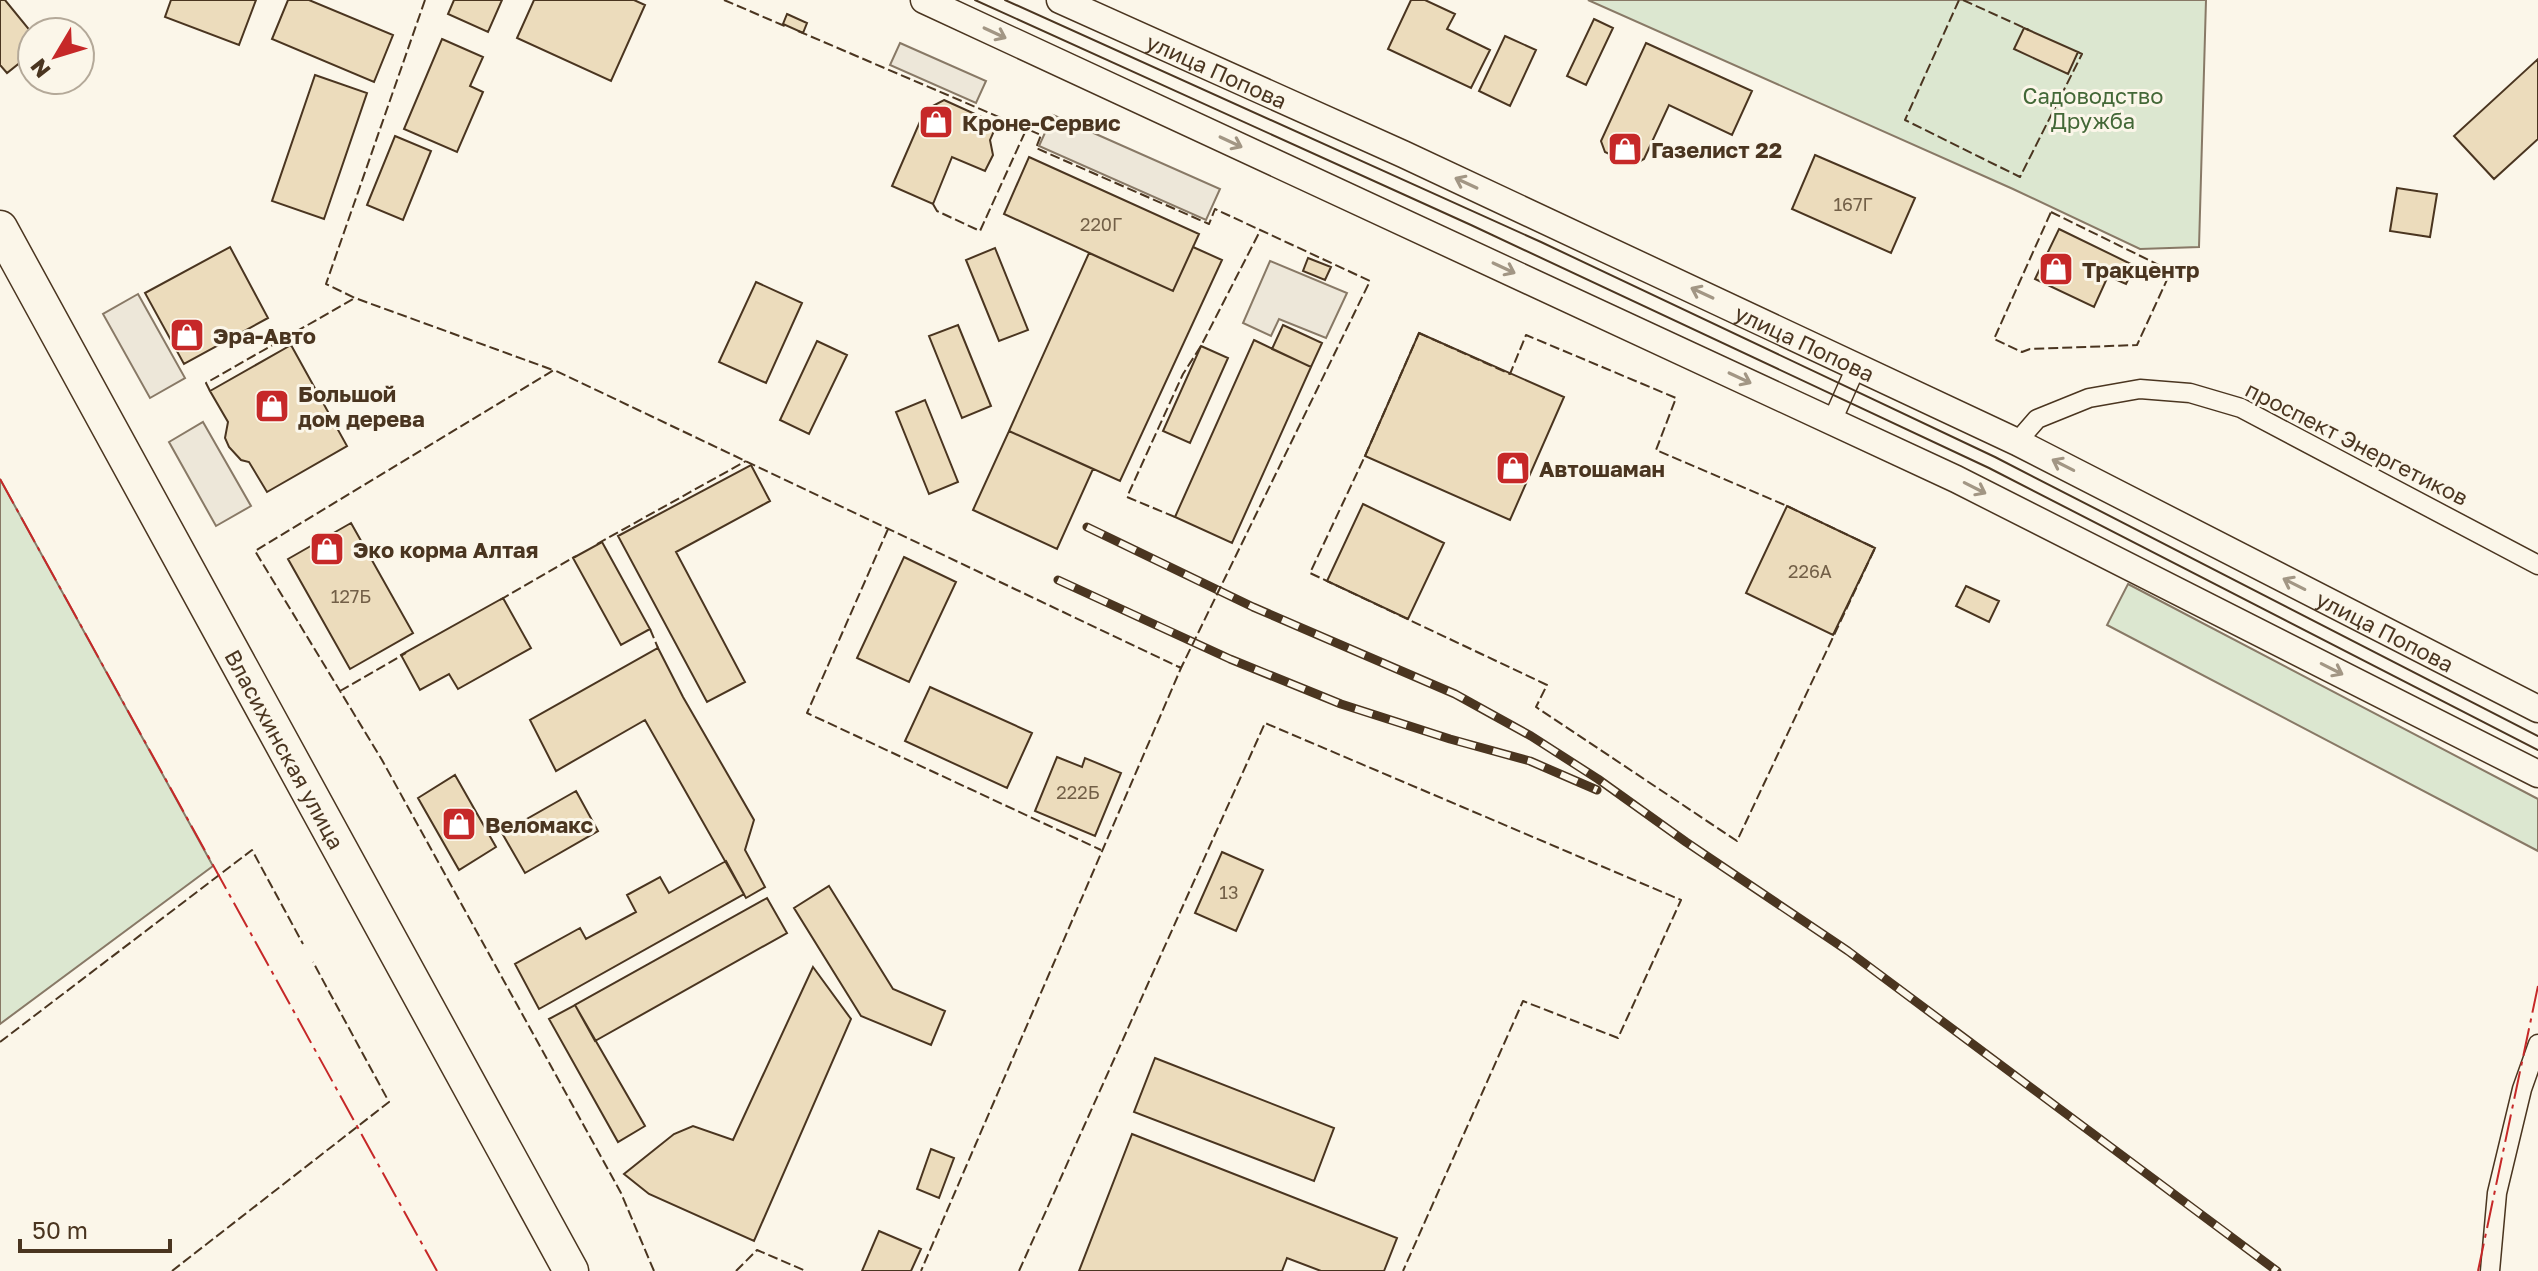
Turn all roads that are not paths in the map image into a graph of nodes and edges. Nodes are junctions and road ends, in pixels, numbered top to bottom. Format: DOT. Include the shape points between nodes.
graph roads {
  1 [pos="924,0"];
  2 [pos="1060,0"];
  3 [pos="0,228"];
  4 [pos="1857,365"];
  5 [pos="1832,421"];
  6 [pos="2017,442"];
  7 [pos="2538,565"];
  8 [pos="2538,709"];
  9 [pos="2538,774"];
  10 [pos="2538,1044"];
  11 [pos="571,1271"];
  12 [pos="2490,1271"];
  1 -- 5 [label="main road, one-way"];
  4 -- 2 [label="main road, улица Попова, one-way"];
  3 -- 11 [label="highway, Власихинская улица"];
  4 -- 5 [label="street"];
  4 -- 6 [label="main road, улица Попова"];
  5 -- 9 [label="main road, one-way"];
  6 -- 7 [label="street, проспект Энергетиков" via="2037,419 2089,398 2140,389 2190,393 2241,408"];
  8 -- 6 [label="main road, улица Попова, one-way"];
  10 -- 12 [label="street" via="2497,1193"];
}
